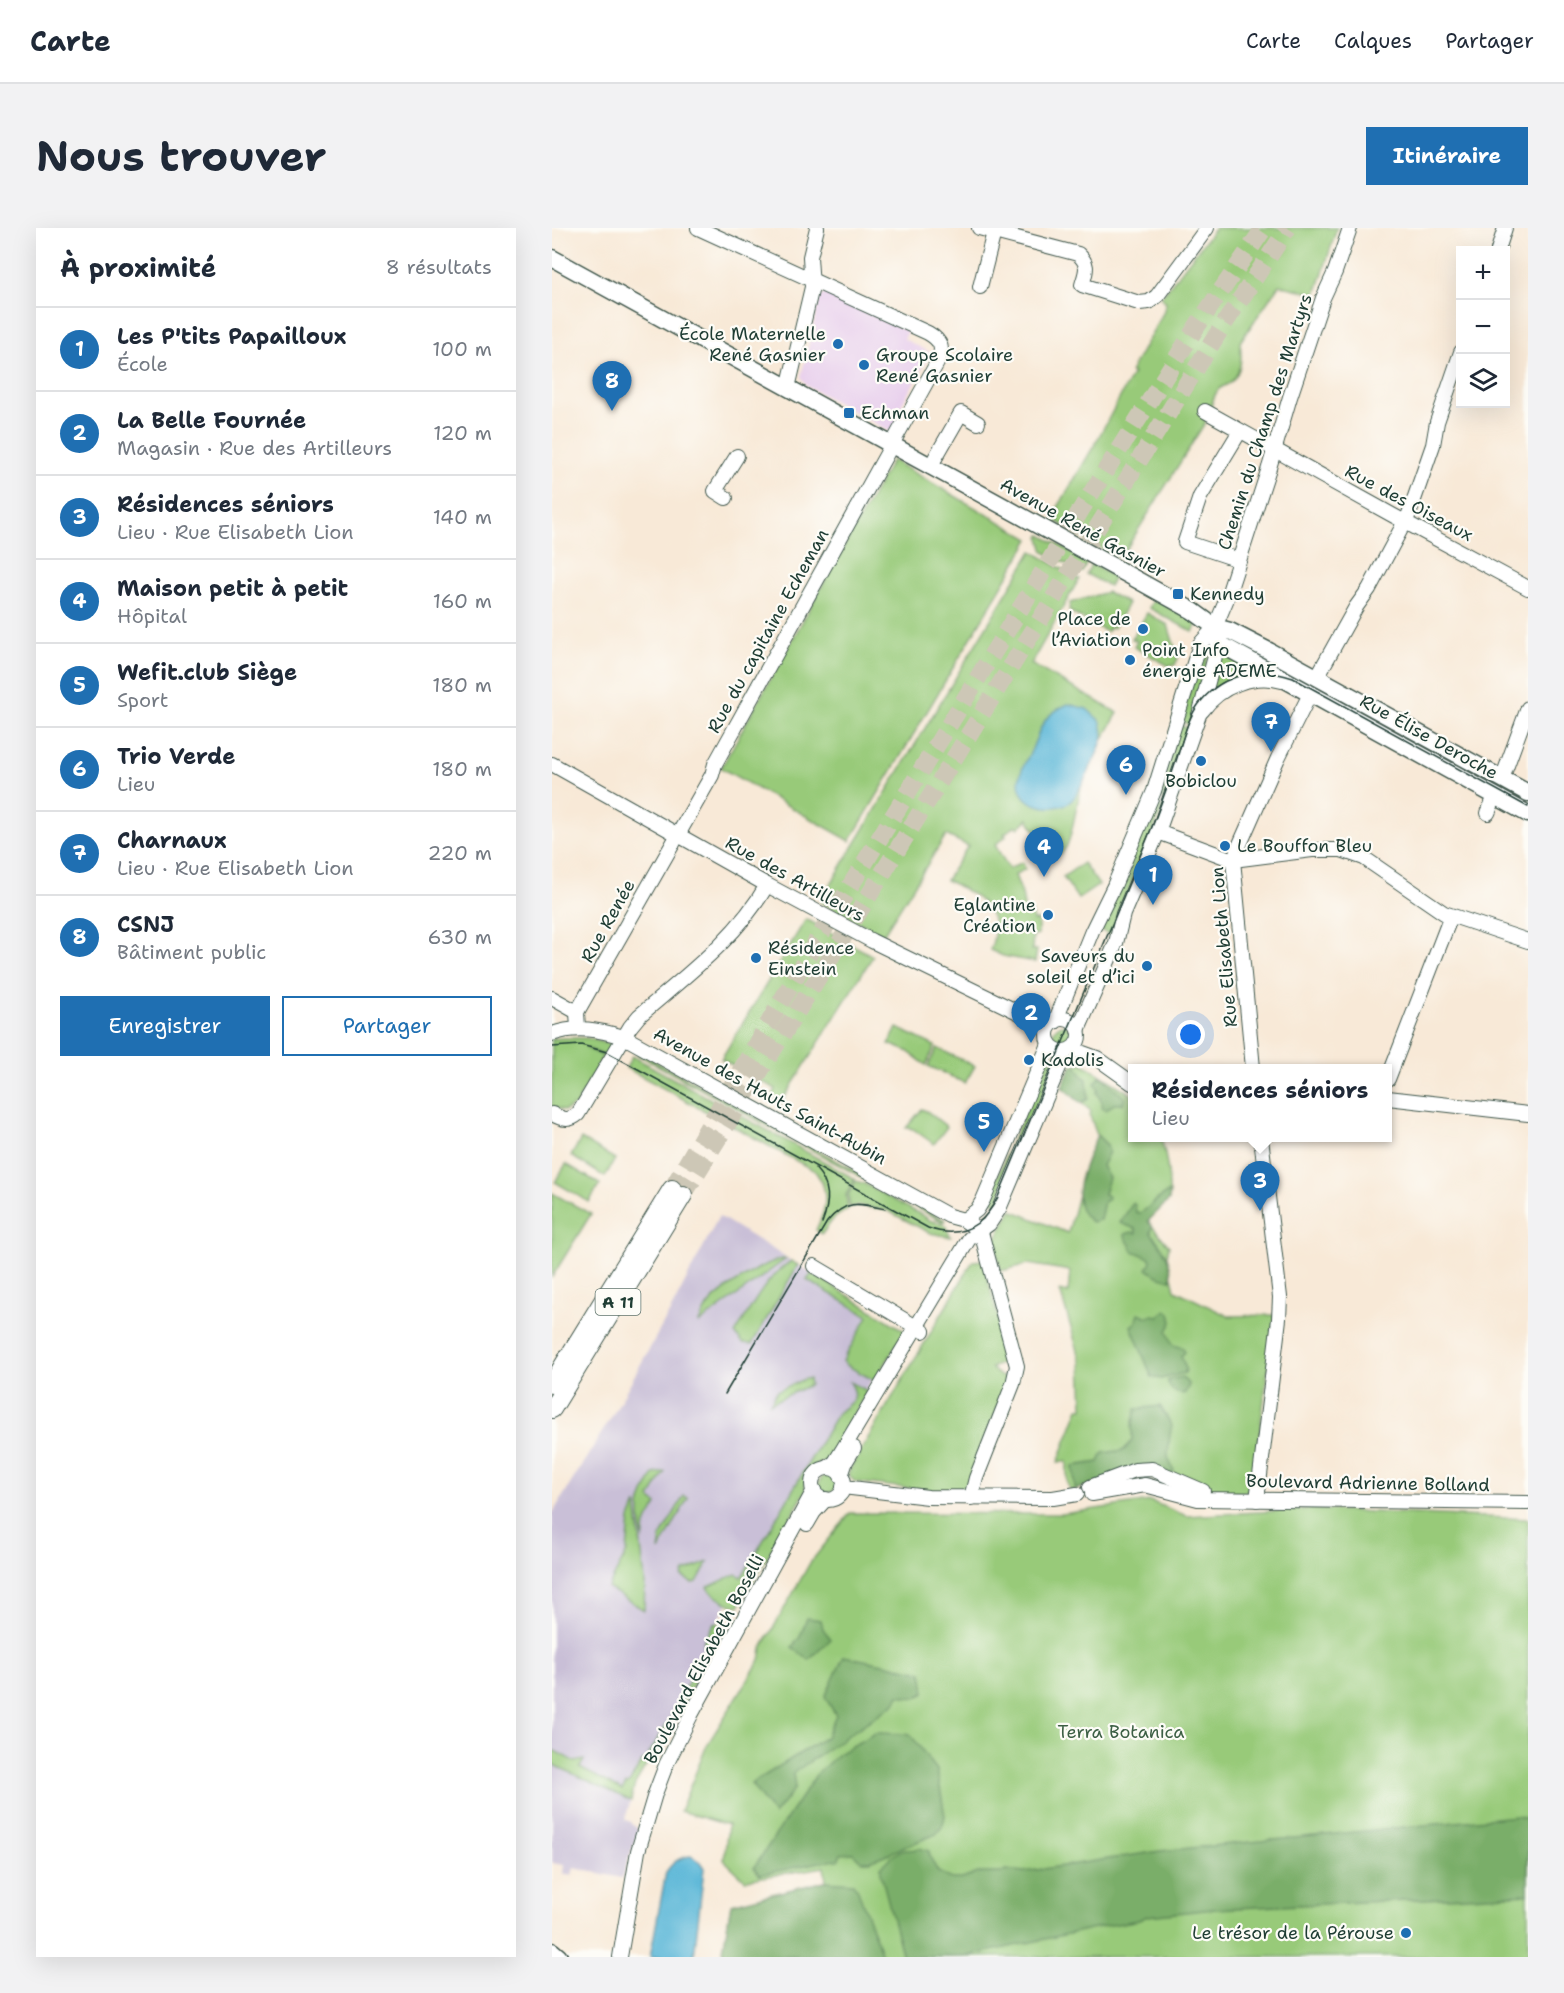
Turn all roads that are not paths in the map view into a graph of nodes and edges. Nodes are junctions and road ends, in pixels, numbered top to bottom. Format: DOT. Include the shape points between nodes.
graph roads {
  1 [pos="698,228"];
  2 [pos="817,228"];
  3 [pos="979,228"];
  4 [pos="1207,228"];
  5 [pos="1350,228"];
  6 [pos="1505,228"];
  7 [pos="994,232"];
  8 [pos="1499,246"];
  9 [pos="552,258"];
  10 [pos="813,280"];
  11 [pos="980,286"];
  12 [pos="1460,354"];
  13 [pos="788,388"];
  14 [pos="1205,411"];
  15 [pos="978,423"];
  16 [pos="1240,431"];
  17 [pos="892,446"];
  18 [pos="1275,449"];
  19 [pos="737,456"];
  20 [pos="930,467"];
  21 [pos="726,498"];
  22 [pos="1405,521"];
  23 [pos="1239,560"];
  24 [pos="1528,588"];
  25 [pos="1215,627"];
  26 [pos="1317,677"];
  27 [pos="1290,684"];
  28 [pos="1310,694"];
  29 [pos="1528,708"];
  30 [pos="1199,715"];
  31 [pos="554,771"];
  32 [pos="1502,778"];
  33 [pos="1528,793"];
  34 [pos="1496,796"];
  35 [pos="1488,813"];
  36 [pos="1528,814"];
  37 [pos="1158,832"];
  38 [pos="677,834"];
  39 [pos="1233,860"];
  40 [pos="767,885"];
  41 [pos="1450,916"];
  42 [pos="1528,940"];
  43 [pos="552,998"];
  44 [pos="577,1012"];
  45 [pos="1026,1016"];
  46 [pos="1055,1022"];
  47 [pos="579,1028"];
  48 [pos="552,1034"];
  49 [pos="624,1037"];
  50 [pos="1048,1040"];
  51 [pos="1074,1042"];
  52 [pos="1253,1064"];
  53 [pos="1392,1069"];
  54 [pos="1128,1080"];
  55 [pos="1392,1098"];
  56 [pos="552,1114"];
  57 [pos="1528,1114"];
  58 [pos="1261,1142"];
  59 [pos="964,1220"];
  60 [pos="981,1232"];
  61 [pos="814,1266"];
  62 [pos="921,1330"];
  63 [pos="552,1384"];
  64 [pos="552,1409"];
  65 [pos="827,1468"];
  66 [pos="842,1481"];
  67 [pos="814,1490"];
  68 [pos="1091,1490"];
  69 [pos="1077,1494"];
  70 [pos="971,1498"];
  71 [pos="826,1499"];
  72 [pos="1257,1500"];
  73 [pos="1528,1503"];
  74 [pos="552,1952"];
  75 [pos="559,1957"];
  76 [pos="620,1957"];
  77 [pos="628,1957"];
  1 -- 10 [label="street"];
  2 -- 10 [label="street" via="810,256"];
  3 -- 7 [label="street"];
  4 -- 7 [label="street" via="1157,296 1139,303 1082,285 1085,261 1078,254"];
  5 -- 18 [label="street, Chemin du Champ des Martyrs" via="1323,298"];
  6 -- 8 [label="street"];
  7 -- 11 [label="street"];
  9 -- 13 [label="main road, Avenue René Gasnier"];
  10 -- 13 [label="street"];
  10 -- 17 [label="street, Rue du capitaine Echeman" via="940,342 938,363"];
  12 -- 22 [label="street"];
  13 -- 17 [label="main road, Avenue René Gasnier"];
  14 -- 16 [label="street, Rue des Oiseaux"];
  15 -- 20 [label="street" via="961,413"];
  16 -- 18 [label="street, Rue des Oiseaux"];
  16 -- 23 [label="street" via="1200,497 1185,542"];
  17 -- 20 [label="main road, Avenue René Gasnier"];
  17 -- 38 [label="street, Rue du capitaine Echeman"];
  18 -- 22 [label="street, Rue des Oiseaux"];
  18 -- 23 [label="street, Chemin du Champ des Martyrs"];
  19 -- 21 [label="street" via="715,491"];
  20 -- 25 [label="main road, Avenue René Gasnier" via="1170,598"];
  22 -- 24 [label="street, Rue des Oiseaux"];
  22 -- 26 [label="street"];
  23 -- 25 [label="street, Chemin du Champ des Martyrs"];
  25 -- 26 [label="main road" via="1230,631"];
  25 -- 27 [label="main road, Rue Élise Deroche" via="1222,645"];
  25 -- 30 [label="street" via="1216,649"];
  25 -- 46 [label="street" via="1200,644 1154,791"];
  26 -- 32 [label="main road"];
  27 -- 28 [label="main road, Rue Élise Deroche"];
  27 -- 30 [label="street" via="1268,679 1244,681 1218,694"];
  28 -- 34 [label="main road, Rue Élise Deroche"];
  28 -- 39 [label="street, Rue Elisabeth Lion"];
  29 -- 32 [label="street"];
  30 -- 37 [label="street"];
  31 -- 38 [label="street, Rue des Artilleurs"];
  32 -- 33 [label="main road"];
  34 -- 35 [label="street"];
  34 -- 36 [label="main road, Rue Élise Deroche"];
  37 -- 39 [label="street"];
  37 -- 51 [label="street"];
  38 -- 40 [label="street, Rue des Artilleurs"];
  38 -- 44 [label="street, Rue Renée"];
  39 -- 41 [label="street" via="1312,850 1352,852"];
  39 -- 52 [label="street, Rue Elisabeth Lion"];
  40 -- 45 [label="street, Rue des Artilleurs"];
  40 -- 49 [label="street" via="711,953 639,1016"];
  41 -- 42 [label="street"];
  41 -- 53 [label="street"];
  43 -- 44 [label="street"];
  44 -- 47 [label="street"];
  45 -- 46 [label="street, Rue des Artilleurs"];
  45 -- 50 [label="street, Rue des Artilleurs"];
  46 -- 50 [label="street" via="1048,1029"];
  46 -- 51 [label="street" via="1066,1020 1074,1024"];
  47 -- 48 [label="street, Avenue des Hauts Saint-Aubin"];
  47 -- 49 [label="street, Avenue des Hauts Saint-Aubin"];
  49 -- 56 [label="street" via="578,1114 569,1120"];
  49 -- 59 [label="street, Avenue des Hauts Saint-Aubin" via="949,1216"];
  50 -- 51 [label="street" via="1054,1049"];
  50 -- 59 [label="street" via="983,1200"];
  51 -- 54 [label="street"];
  51 -- 60 [label="street" via="999,1209"];
  55 -- 57 [label="street"];
  58 -- 72 [label="street" via="1280,1297"];
  59 -- 60 [label="street, Avenue des Hauts Saint-Aubin"];
  60 -- 62 [label="street" via="969,1239"];
  60 -- 70 [label="street" via="1017,1366"];
  61 -- 62 [label="street"];
  62 -- 65 [label="street" via="835,1462"];
  62 -- 66 [label="street" via="846,1461"];
  63 -- 64 [label="highway, A 11" via="678,1192"];
  65 -- 66 [label="street" via="835,1470"];
  65 -- 67 [label="street" via="814,1476"];
  66 -- 70 [label="street" via="928,1497"];
  66 -- 71 [label="street" via="837,1496"];
  67 -- 71 [label="street"];
  67 -- 76 [label="street, Boulevard Elisabeth Boselli" via="666,1765 638,1851"];
  68 -- 72 [label="street, Boulevard Adrienne Bolland" via="1145,1485 1198,1499"];
  69 -- 70 [label="street" via="1053,1498"];
  71 -- 77 [label="street" via="814,1512 681,1748 648,1844"];
  72 -- 73 [label="street, Boulevard Adrienne Bolland"];
  74 -- 75 [label="main road"];
}
